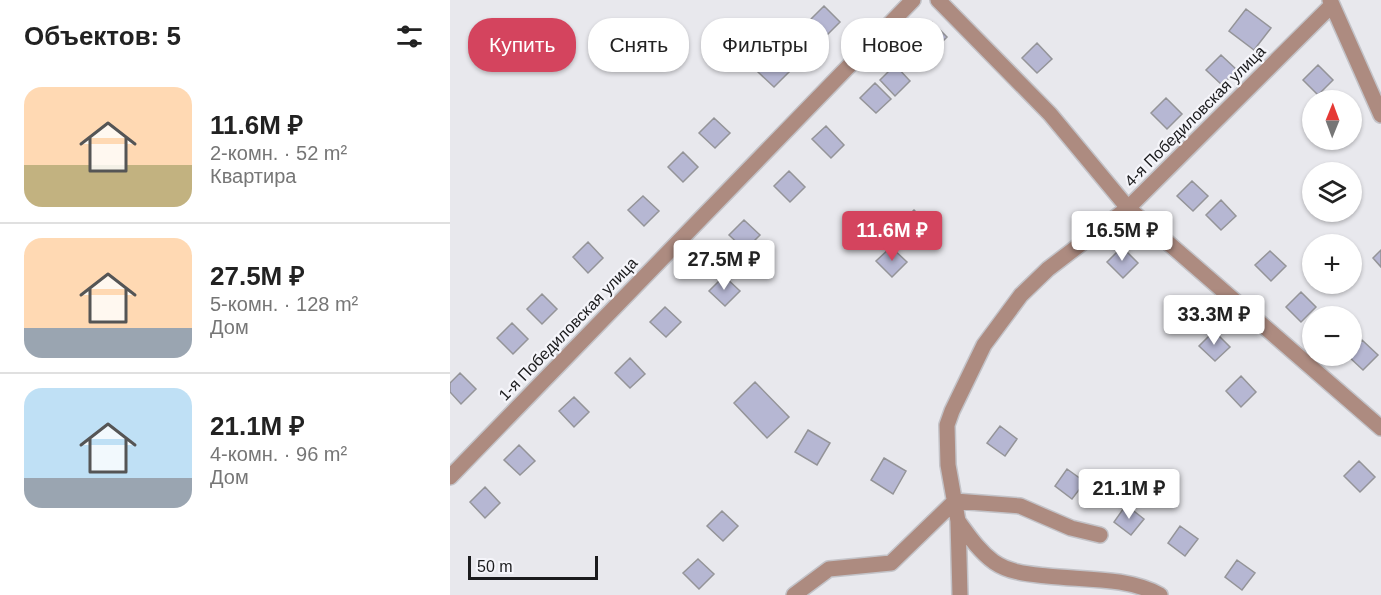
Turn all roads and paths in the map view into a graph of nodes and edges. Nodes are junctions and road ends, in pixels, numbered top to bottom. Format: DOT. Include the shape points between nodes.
graph roads {
  1 [pos="914,0"];
  2 [pos="938,0"];
  3 [pos="1331,2"];
  4 [pos="1381,115"];
  5 [pos="1128,208"];
  6 [pos="1381,428"];
  7 [pos="450,477"];
  8 [pos="955,501"];
  9 [pos="958,521"];
  10 [pos="1100,535"];
  11 [pos="794,595"];
  12 [pos="960,595"];
  13 [pos="1160,595"];
  1 -- 7 [label="street, 1-я Победиловская улица"];
  2 -- 5 [label="street" via="1050,114"];
  3 -- 4 [label="street"];
  3 -- 5 [label="street, 4-я Победиловская улица"];
  5 -- 6 [label="street"];
  5 -- 8 [label="street, 4-я Победиловская улица" via="1048,269 1021,295 984,345 947,425 948,465"];
  8 -- 9 [label="street, 4-я Победиловская улица"];
  8 -- 10 [label="street" via="1020,506 1071,528"];
  8 -- 11 [label="street" via="891,562 830,569"];
  9 -- 12 [label="street, 4-я Победиловская улица"];
  9 -- 13 [label="street" via="979,549 997,564 1021,574 1125,584"];
}
